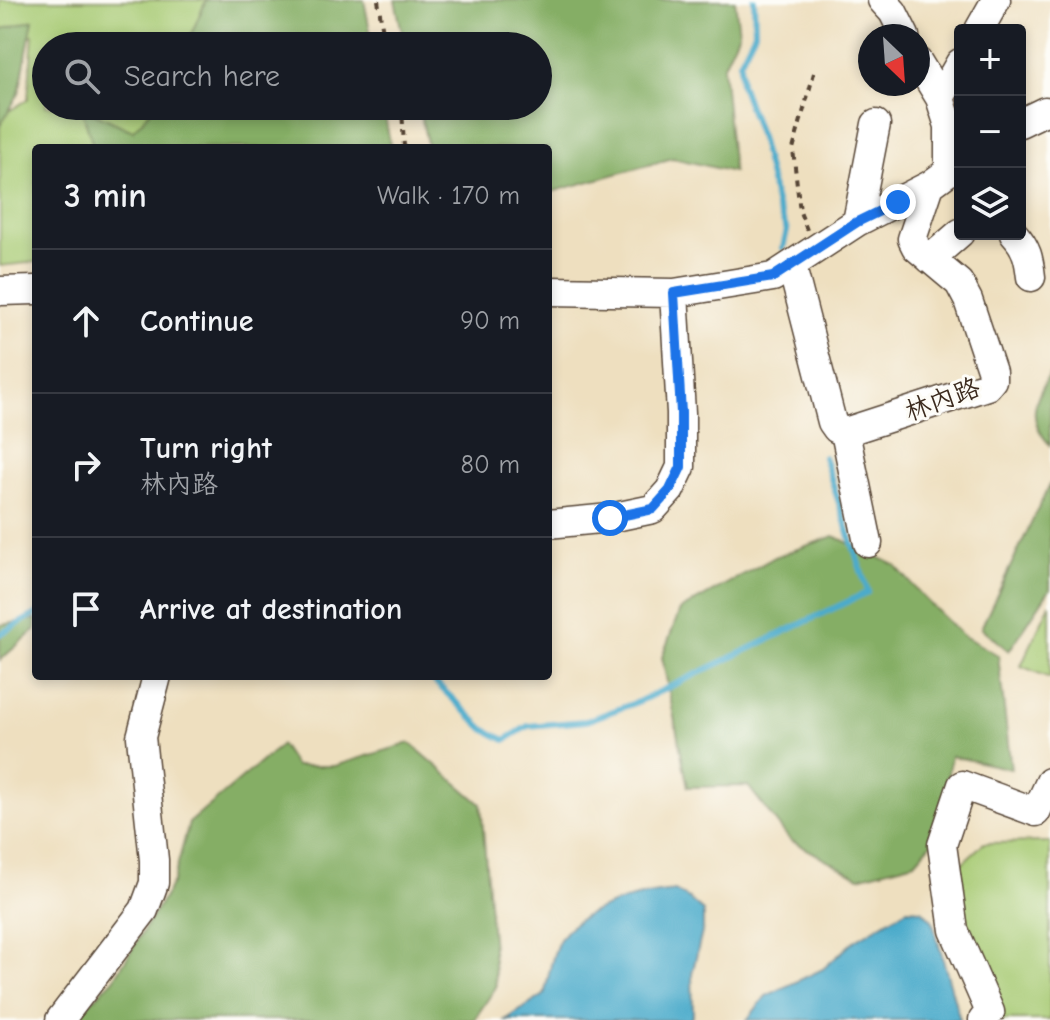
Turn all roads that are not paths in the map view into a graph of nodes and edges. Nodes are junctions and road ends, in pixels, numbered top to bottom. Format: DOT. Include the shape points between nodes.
graph roads {
  1 [pos="882,0"];
  2 [pos="996,0"];
  3 [pos="899,24"];
  4 [pos="982,24"];
  5 [pos="930,81"];
  6 [pos="954,92"];
  7 [pos="950,112"];
  8 [pos="1050,112"];
  9 [pos="1026,120"];
  10 [pos="876,124"];
  11 [pos="946,173"];
  12 [pos="857,222"];
  13 [pos="954,238"];
  14 [pos="1019,240"];
  15 [pos="930,259"];
  16 [pos="792,267"];
  17 [pos="1031,277"];
  18 [pos="32,290"];
  19 [pos="0,291"];
  20 [pos="552,291"];
  21 [pos="674,293"];
  22 [pos="845,432"];
  23 [pos="552,524"];
  24 [pos="868,543"];
  25 [pos="156,680"];
  26 [pos="1050,782"];
  27 [pos="60,1020"];
  28 [pos="983,1020"];
  1 -- 3 [label="street"];
  2 -- 4 [label="street"];
  5 -- 7 [label="street"];
  6 -- 7 [label="street"];
  7 -- 11 [label="street, 林內路"];
  8 -- 9 [label="street"];
  10 -- 12 [label="street"];
  11 -- 12 [label="street"];
  11 -- 15 [label="street, 林內路" via="912,239"];
  12 -- 16 [label="street"];
  13 -- 15 [label="street"];
  14 -- 17 [label="street" via="1029,257"];
  15 -- 22 [label="street, 林內路" via="959,283 968,300 992,380"];
  16 -- 21 [label="street" via="773,277"];
  16 -- 22 [label="street" via="832,422"];
  18 -- 19 [label="street"];
  20 -- 21 [label="street"];
  21 -- 23 [label="street" via="681,467 670,490 653,509"];
  22 -- 24 [label="street"];
  25 -- 27 [label="street" via="141,737 154,883 144,910"];
  26 -- 28 [label="street" via="1036,812 962,785 942,845 954,930 990,1012"];
}
